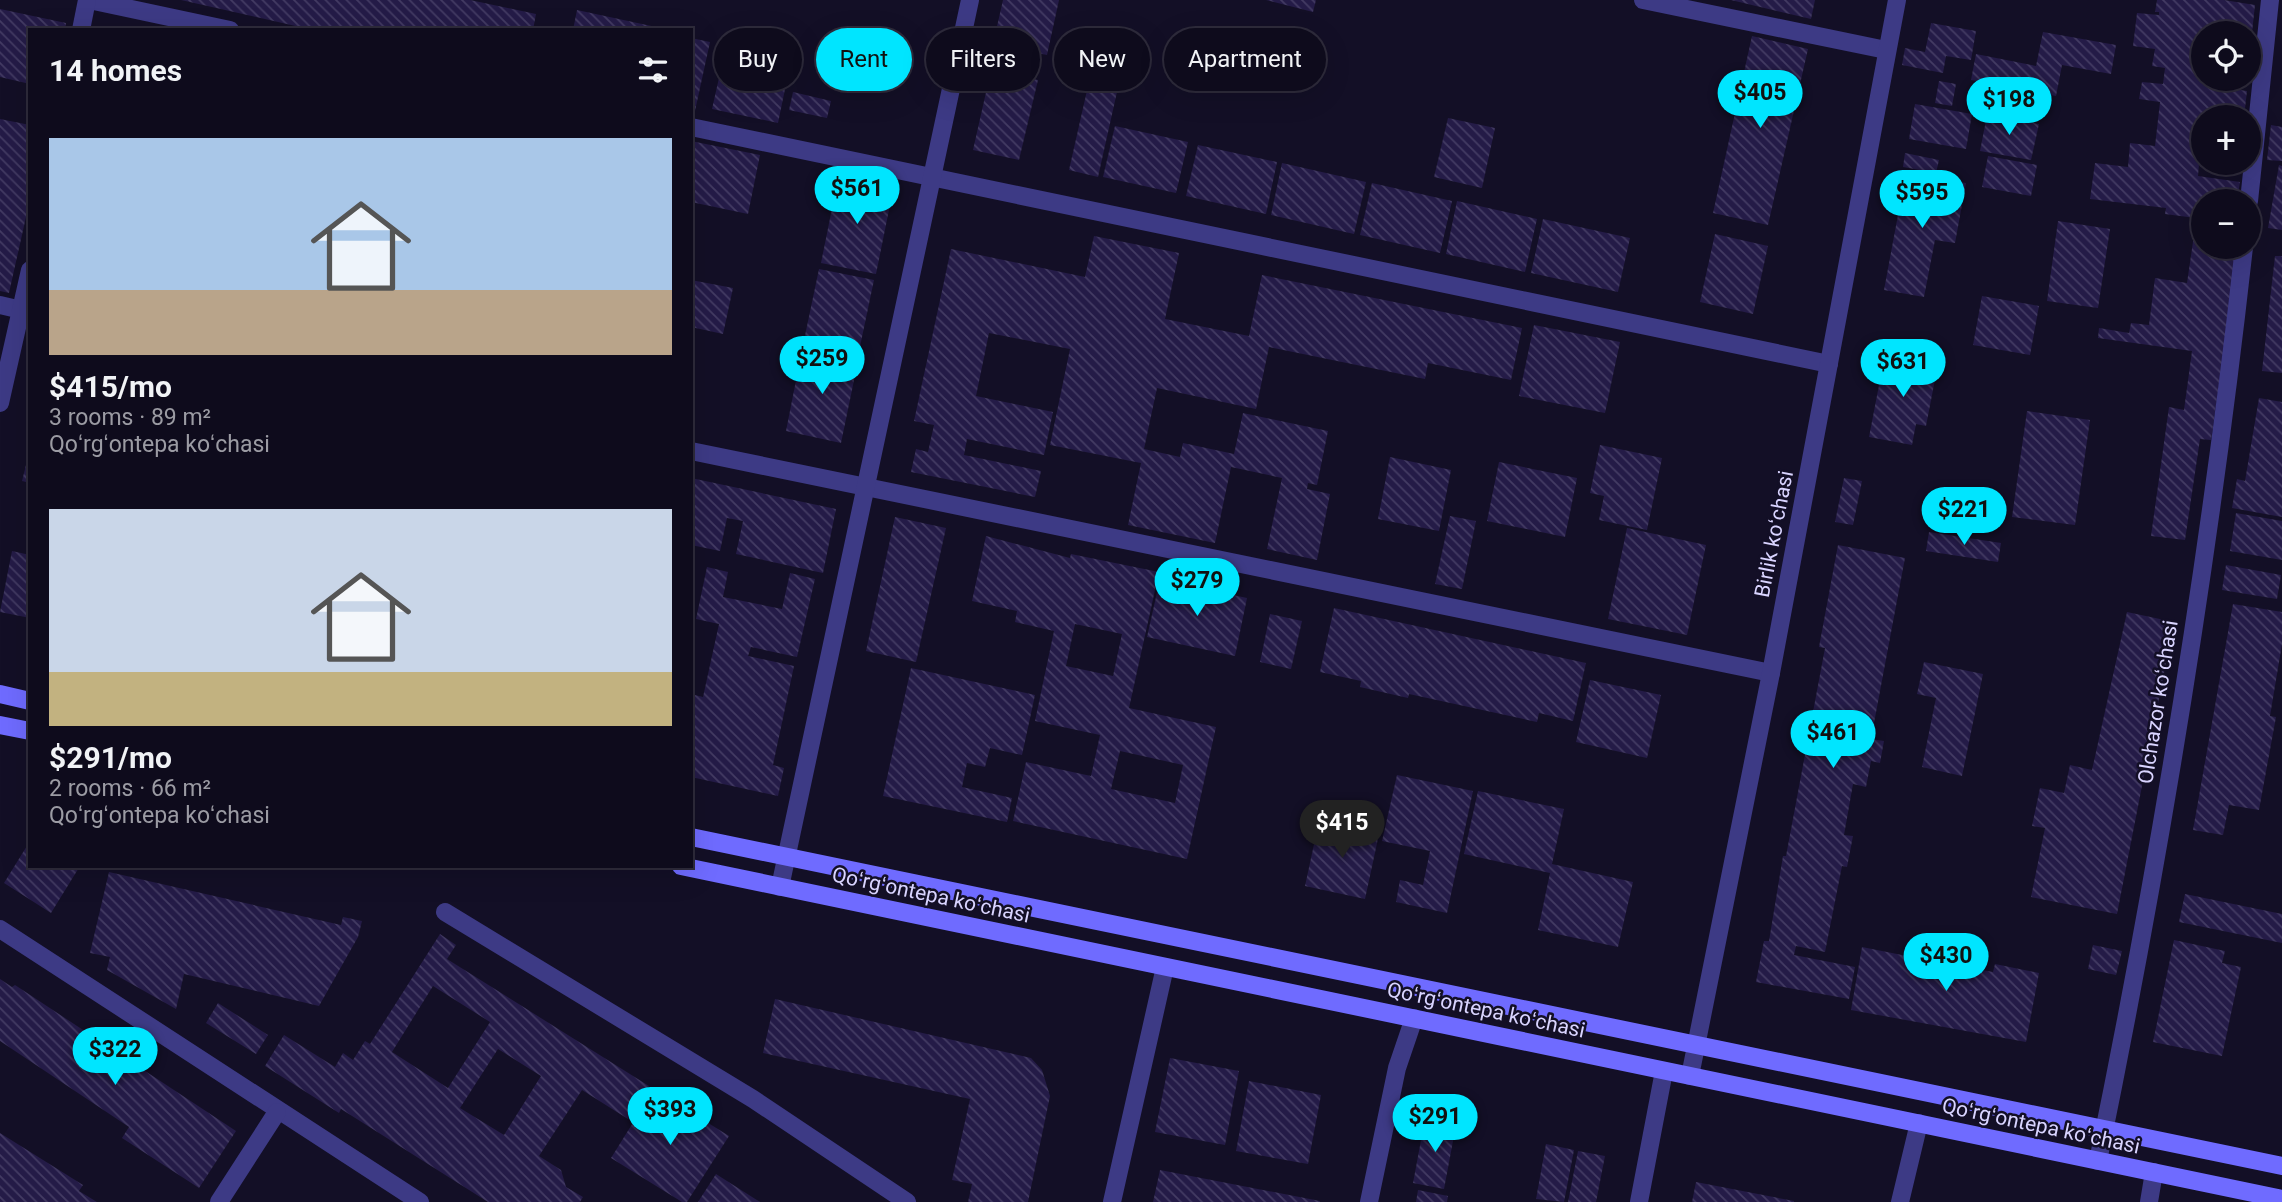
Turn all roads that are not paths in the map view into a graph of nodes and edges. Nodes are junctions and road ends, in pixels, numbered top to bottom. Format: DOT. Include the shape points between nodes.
graph roads {
  1 [pos="88,0"];
  2 [pos="970,0"];
  3 [pos="1643,0"];
  4 [pos="1897,0"];
  5 [pos="2270,0"];
  6 [pos="81,28"];
  7 [pos="221,28"];
  8 [pos="1886,50"];
  9 [pos="693,127"];
  10 [pos="932,178"];
  11 [pos="2250,189"];
  12 [pos="2243,259"];
  13 [pos="28,290"];
  14 [pos="0,305"];
  15 [pos="26,311"];
  16 [pos="1829,364"];
  17 [pos="0,403"];
  18 [pos="693,450"];
  19 [pos="866,487"];
  20 [pos="1771,673"];
  21 [pos="0,694"];
  22 [pos="28,701"];
  23 [pos="0,724"];
  24 [pos="28,731"];
  25 [pos="693,837"];
  26 [pos="786,857"];
  27 [pos="690,868"];
  28 [pos="780,887"];
  29 [pos="445,912"];
  30 [pos="0,929"];
  31 [pos="1165,967"];
  32 [pos="1413,1018"];
  33 [pos="1695,1045"];
  34 [pos="1664,1070"];
  35 [pos="1689,1076"];
  36 [pos="277,1112"];
  37 [pos="1919,1124"];
  38 [pos="2105,1129"];
  39 [pos="2098,1161"];
  40 [pos="2282,1166"];
  41 [pos="2154,1172"];
  42 [pos="2282,1199"];
  43 [pos="219,1202"];
  44 [pos="420,1202"];
  45 [pos="907,1202"];
  46 [pos="1112,1202"];
  47 [pos="1369,1202"];
  48 [pos="1639,1202"];
  49 [pos="1900,1202"];
  50 [pos="2149,1202"];
  1 -- 6 [label="street"];
  1 -- 7 [label="street"];
  2 -- 10 [label="street"];
  3 -- 8 [label="street"];
  4 -- 8 [label="street, Birlik koʻchasi"];
  5 -- 11 [label="street"];
  8 -- 16 [label="street, Birlik koʻchasi"];
  9 -- 10 [label="street"];
  10 -- 16 [label="street"];
  10 -- 19 [label="street"];
  12 -- 38 [label="street, Olchazor koʻchasi" via="2224,423 2150,900"];
  13 -- 15 [label="street"];
  14 -- 15 [label="street"];
  15 -- 17 [label="street"];
  16 -- 20 [label="street, Birlik koʻchasi"];
  18 -- 19 [label="street"];
  19 -- 20 [label="street"];
  19 -- 26 [label="street"];
  20 -- 33 [label="street, Birlik koʻchasi"];
  21 -- 22 [label="main road"];
  23 -- 24 [label="main road"];
  25 -- 26 [label="main road, Qoʻrgʻontepa koʻchasi"];
  26 -- 28 [label="street"];
  26 -- 33 [label="main road, Qoʻrgʻontepa koʻchasi"];
  27 -- 28 [label="main road, Qoʻrgʻontepa koʻchasi"];
  28 -- 31 [label="main road, Qoʻrgʻontepa koʻchasi"];
  29 -- 45 [label="street" via="753,1099"];
  30 -- 36 [label="street"];
  31 -- 32 [label="main road, Qoʻrgʻontepa koʻchasi"];
  31 -- 46 [label="street"];
  32 -- 34 [label="main road, Qoʻrgʻontepa koʻchasi"];
  32 -- 47 [label="street" via="1397,1068"];
  33 -- 35 [label="street, Birlik koʻchasi"];
  33 -- 38 [label="main road, Qoʻrgʻontepa koʻchasi"];
  34 -- 35 [label="main road, Qoʻrgʻontepa koʻchasi"];
  34 -- 48 [label="street"];
  35 -- 37 [label="main road, Qoʻrgʻontepa koʻchasi"];
  36 -- 43 [label="street"];
  36 -- 44 [label="street"];
  37 -- 39 [label="main road, Qoʻrgʻontepa koʻchasi"];
  37 -- 49 [label="street"];
  38 -- 39 [label="street, Olchazor koʻchasi"];
  38 -- 40 [label="main road, Qoʻrgʻontepa koʻchasi"];
  39 -- 41 [label="main road, Qoʻrgʻontepa koʻchasi"];
  41 -- 42 [label="main road, Qoʻrgʻontepa koʻchasi"];
  41 -- 50 [label="street"];
}
